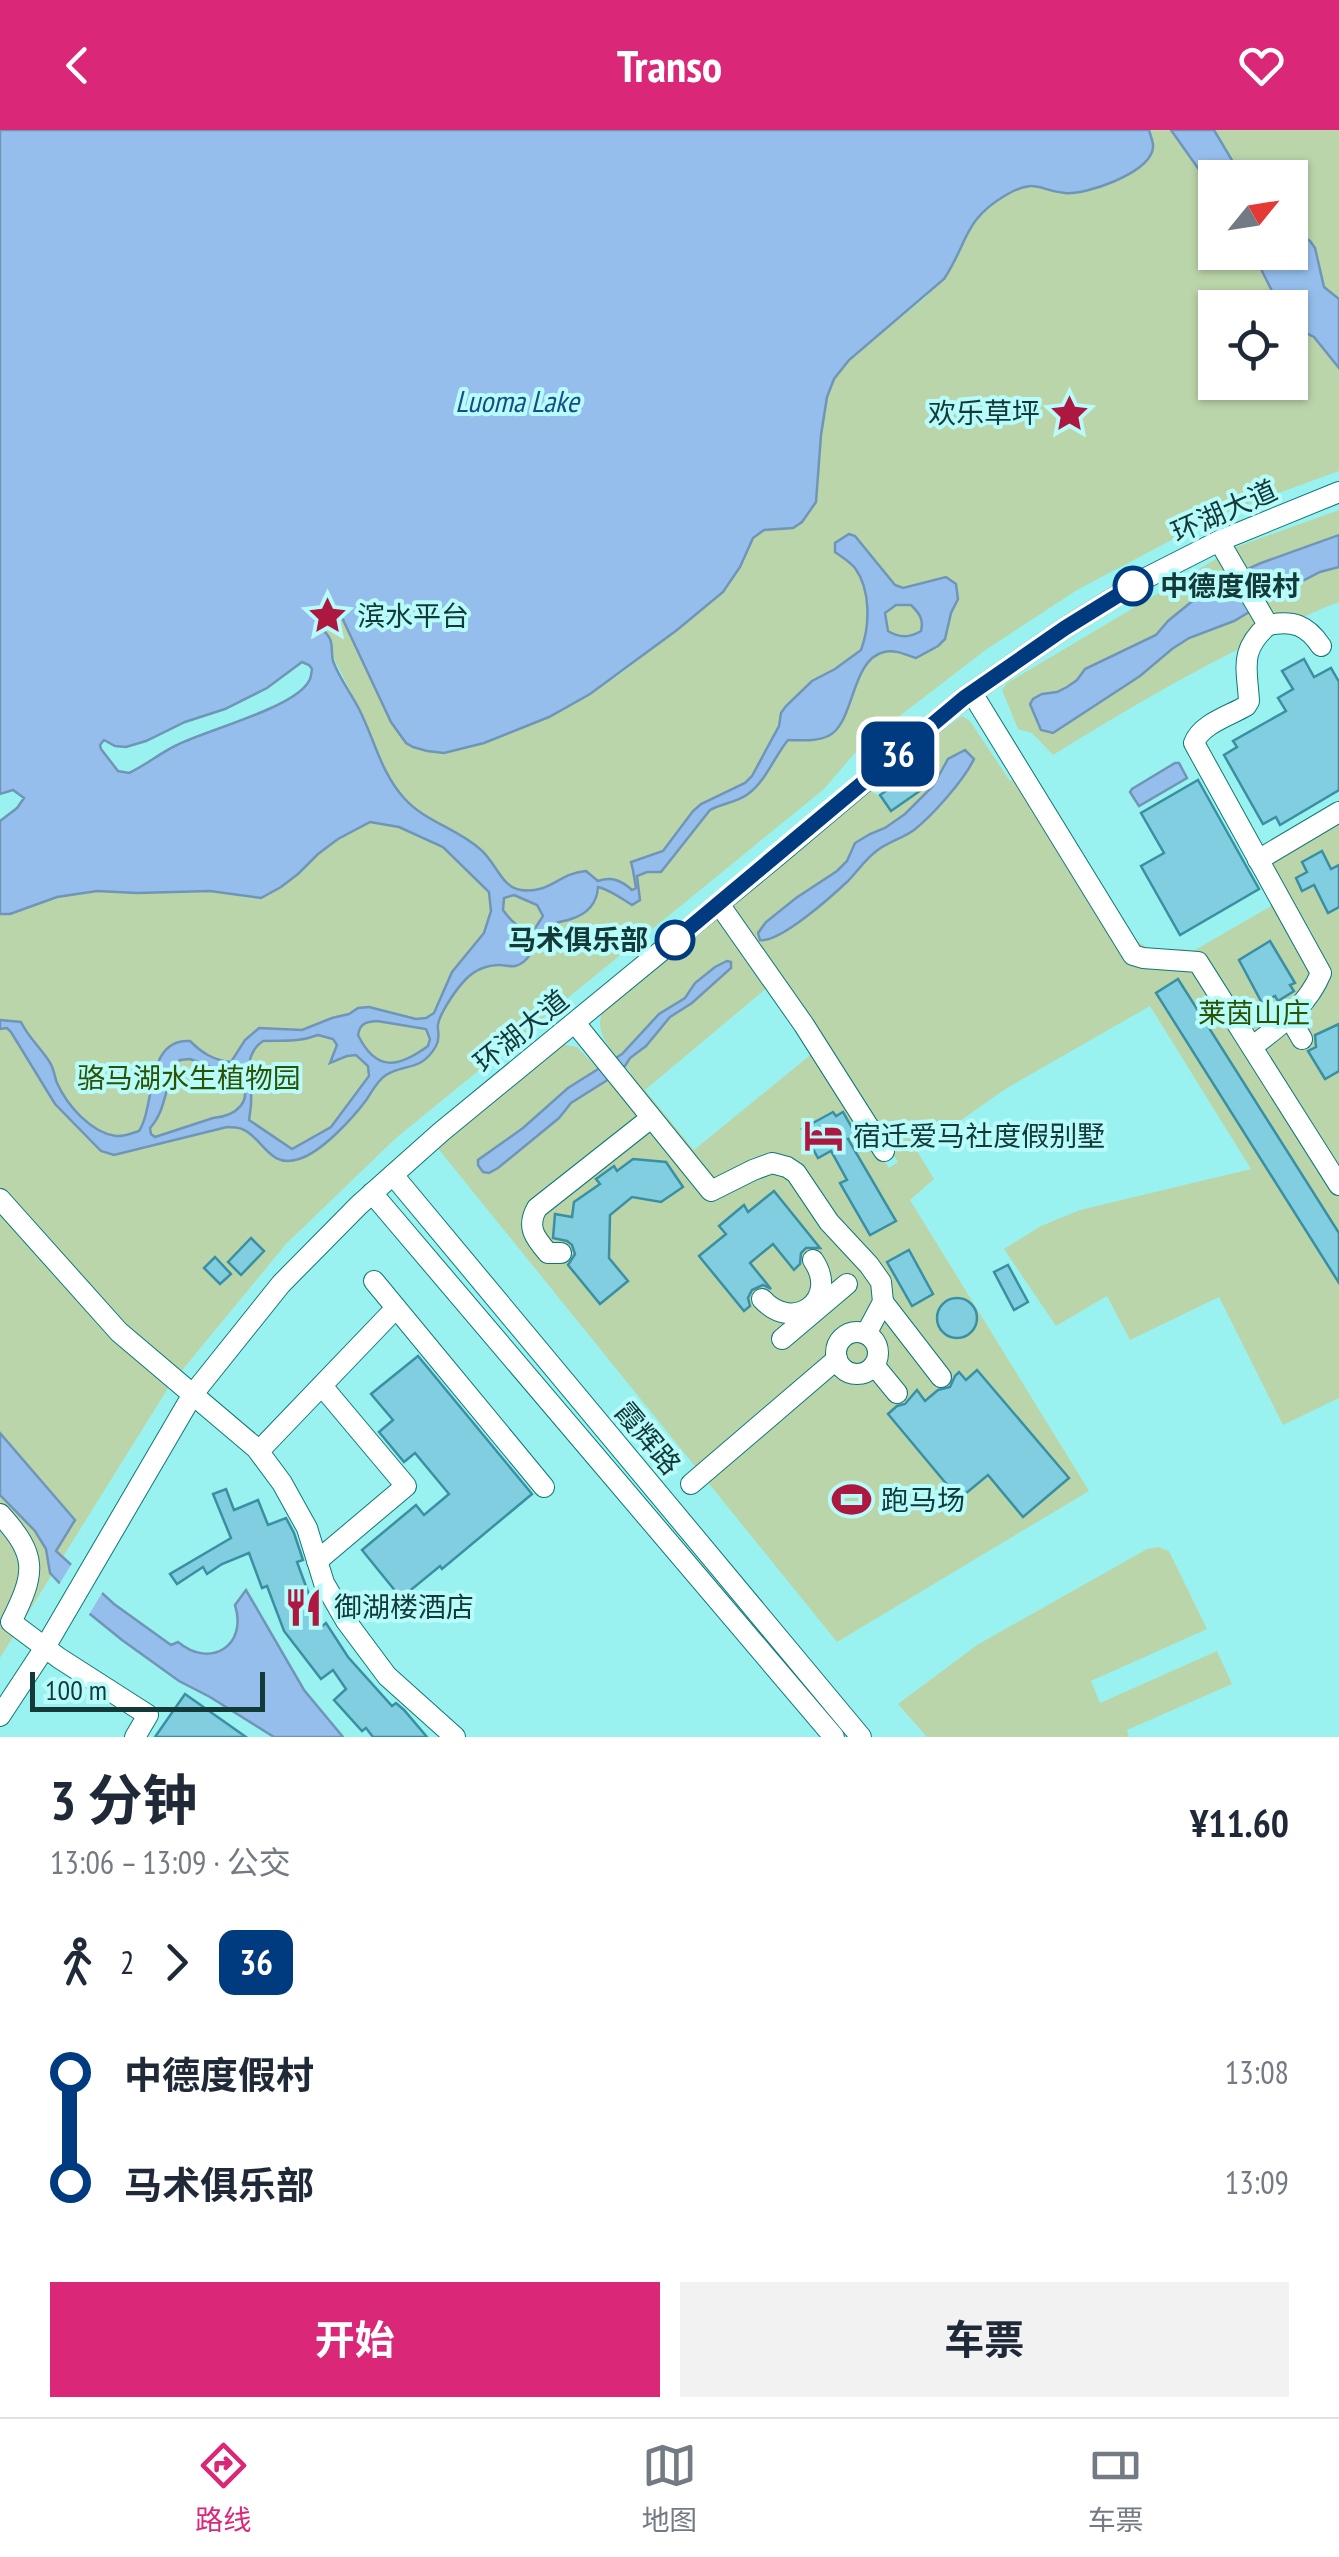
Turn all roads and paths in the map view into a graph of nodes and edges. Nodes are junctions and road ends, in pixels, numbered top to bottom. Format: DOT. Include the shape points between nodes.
graph roads {
  1 [pos="1339,492"];
  2 [pos="1219,540"];
  3 [pos="1264,617"];
  4 [pos="1321,646"];
  5 [pos="972,693"];
  6 [pos="1339,812"];
  7 [pos="1258,860"];
  8 [pos="719,904"];
  9 [pos="1290,1018"];
  10 [pos="574,1023"];
  11 [pos="1302,1039"];
  12 [pos="1252,1046"];
  13 [pos="651,1118"];
  14 [pos="884,1151"];
  15 [pos="392,1175"];
  16 [pos="1339,1185"];
  17 [pos="372,1194"];
  18 [pos="0,1198"];
  19 [pos="560,1254"];
  20 [pos="813,1260"];
  21 [pos="374,1282"];
  22 [pos="847,1284"];
  23 [pos="762,1299"];
  24 [pos="883,1302"];
  25 [pos="816,1306"];
  26 [pos="396,1308"];
  27 [pos="866,1334"];
  28 [pos="844,1337"];
  29 [pos="782,1338"];
  30 [pos="837,1359"];
  31 [pos="874,1365"];
  32 [pos="941,1377"];
  33 [pos="322,1386"];
  34 [pos="897,1393"];
  35 [pos="193,1394"];
  36 [pos="259,1451"];
  37 [pos="691,1484"];
  38 [pos="544,1487"];
  39 [pos="0,1514"];
  40 [pos="317,1561"];
  41 [pos="5,1625"];
  42 [pos="44,1648"];
  43 [pos="0,1716"];
  44 [pos="135,1737"];
  45 [pos="455,1737"];
  46 [pos="834,1737"];
  47 [pos="861,1737"];
  1 -- 2 [label="street, 环湖大道"];
  2 -- 3 [label="street"];
  2 -- 5 [label="street, 环湖大道" via="1076,621"];
  3 -- 4 [label="street" via="1300,624"];
  3 -- 7 [label="street" via="1245,661 1249,702 1194,743"];
  5 -- 8 [label="street, 环湖大道"];
  5 -- 12 [label="street" via="1132,955 1198,962"];
  6 -- 7 [label="street"];
  7 -- 9 [label="street" via="1321,973"];
  8 -- 10 [label="street, 环湖大道"];
  8 -- 14 [label="street"];
  9 -- 11 [label="street"];
  9 -- 12 [label="street"];
  10 -- 13 [label="street"];
  10 -- 15 [label="street, 环湖大道"];
  12 -- 16 [label="street"];
  13 -- 19 [label="street" via="538,1208 532,1230 548,1253"];
  13 -- 24 [label="street" via="711,1192 772,1163 796,1173 881,1282"];
  15 -- 17 [label="street, 环湖大道"];
  15 -- 47 [label="street, 霞辉路"];
  17 -- 35 [label="street, 环湖大道" via="282,1284"];
  17 -- 46 [label="street, 霞辉路"];
  18 -- 35 [label="street" via="119,1332"];
  20 -- 25 [label="street" via="822,1284"];
  21 -- 26 [label="street"];
  22 -- 25 [label="street"];
  23 -- 25 [label="street" via="784,1314"];
  24 -- 27 [label="street"];
  24 -- 32 [label="street"];
  25 -- 28 [label="street"];
  25 -- 29 [label="street"];
  26 -- 33 [label="street"];
  26 -- 38 [label="street"];
  27 -- 28 [label="street"];
  27 -- 31 [label="street" via="877,1347"];
  28 -- 30 [label="street"];
  30 -- 31 [label="street" via="857,1374"];
  30 -- 37 [label="street"];
  31 -- 34 [label="street"];
  33 -- 36 [label="street"];
  33 -- 40 [label="street" via="406,1486"];
  35 -- 36 [label="street"];
  35 -- 42 [label="street, 环湖大道"];
  36 -- 40 [label="street" via="307,1528"];
  39 -- 41 [label="street" via="19,1535 30,1567"];
  40 -- 45 [label="street" via="346,1621 387,1676"];
  41 -- 42 [label="street"];
  42 -- 43 [label="street, 环湖大道"];
  42 -- 44 [label="street" via="148,1715"];
}
